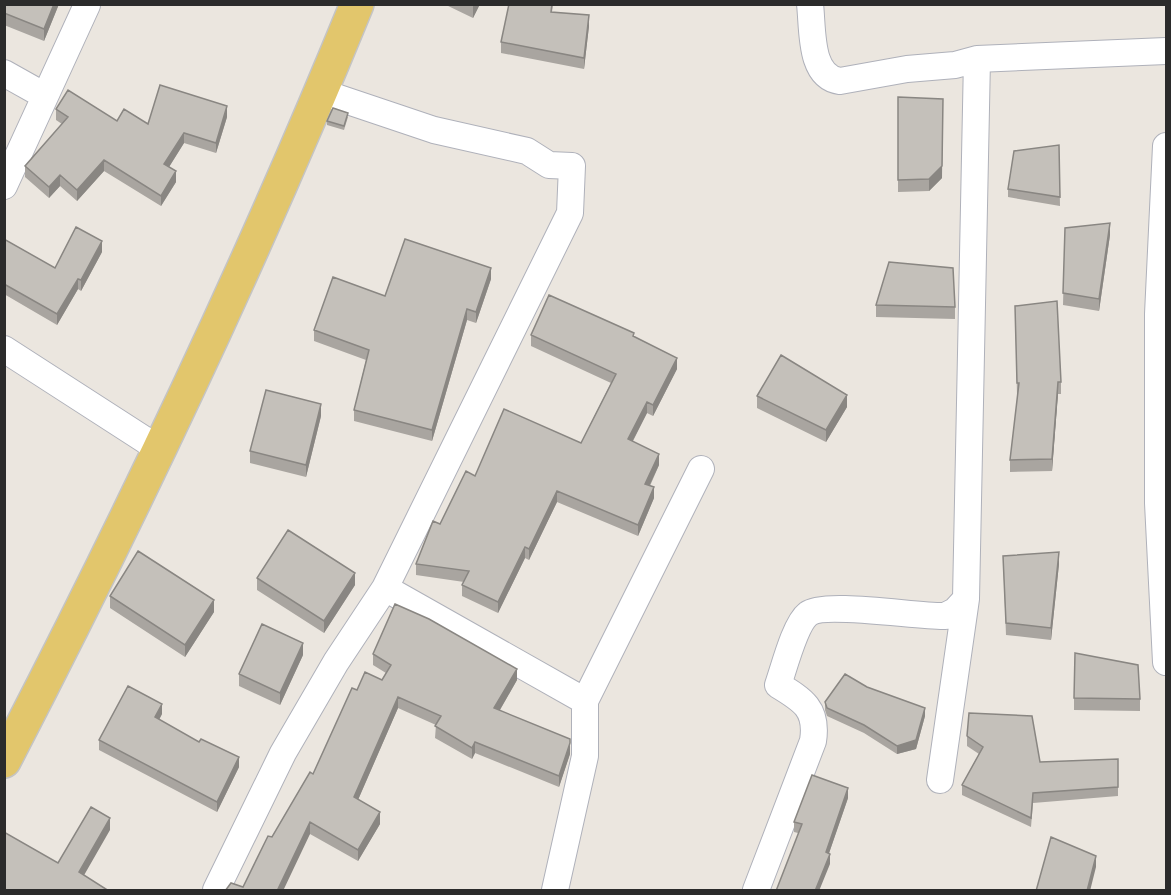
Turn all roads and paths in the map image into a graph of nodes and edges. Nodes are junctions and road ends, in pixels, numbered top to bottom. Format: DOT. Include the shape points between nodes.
graph roads {
  1 [pos="357,4"];
  2 [pos="810,4"];
  3 [pos="87,5"];
  4 [pos="1167,51"];
  5 [pos="977,59"];
  6 [pos="4,73"];
  7 [pos="321,92"];
  8 [pos="45,96"];
  9 [pos="1167,146"];
  10 [pos="4,186"];
  11 [pos="4,348"];
  12 [pos="159,449"];
  13 [pos="701,468"];
  14 [pos="385,588"];
  15 [pos="966,599"];
  16 [pos="1167,662"];
  17 [pos="585,700"];
  18 [pos="4,761"];
  19 [pos="940,780"];
  20 [pos="216,891"];
  21 [pos="555,891"];
  22 [pos="756,891"];
  1 -- 7 [label="main road"];
  2 -- 5 [label="street" via="818,61 822,72 832,80 855,80"];
  3 -- 8 [label="street"];
  4 -- 5 [label="street"];
  5 -- 15 [label="street"];
  6 -- 8 [label="street"];
  7 -- 12 [label="main road"];
  7 -- 14 [label="street" via="434,130 527,151 549,165 572,166 570,213 559,239"];
  8 -- 10 [label="street"];
  9 -- 16 [label="street" via="1158,314 1158,503"];
  11 -- 12 [label="street"];
  12 -- 18 [label="main road"];
  13 -- 17 [label="street"];
  14 -- 17 [label="street"];
  14 -- 20 [label="street" via="336,662 284,753"];
  15 -- 19 [label="street"];
  15 -- 22 [label="street" via="945,616 828,607 808,614 801,623 778,685 799,698 812,713 814,732"];
  17 -- 21 [label="street" via="585,756"];
}
